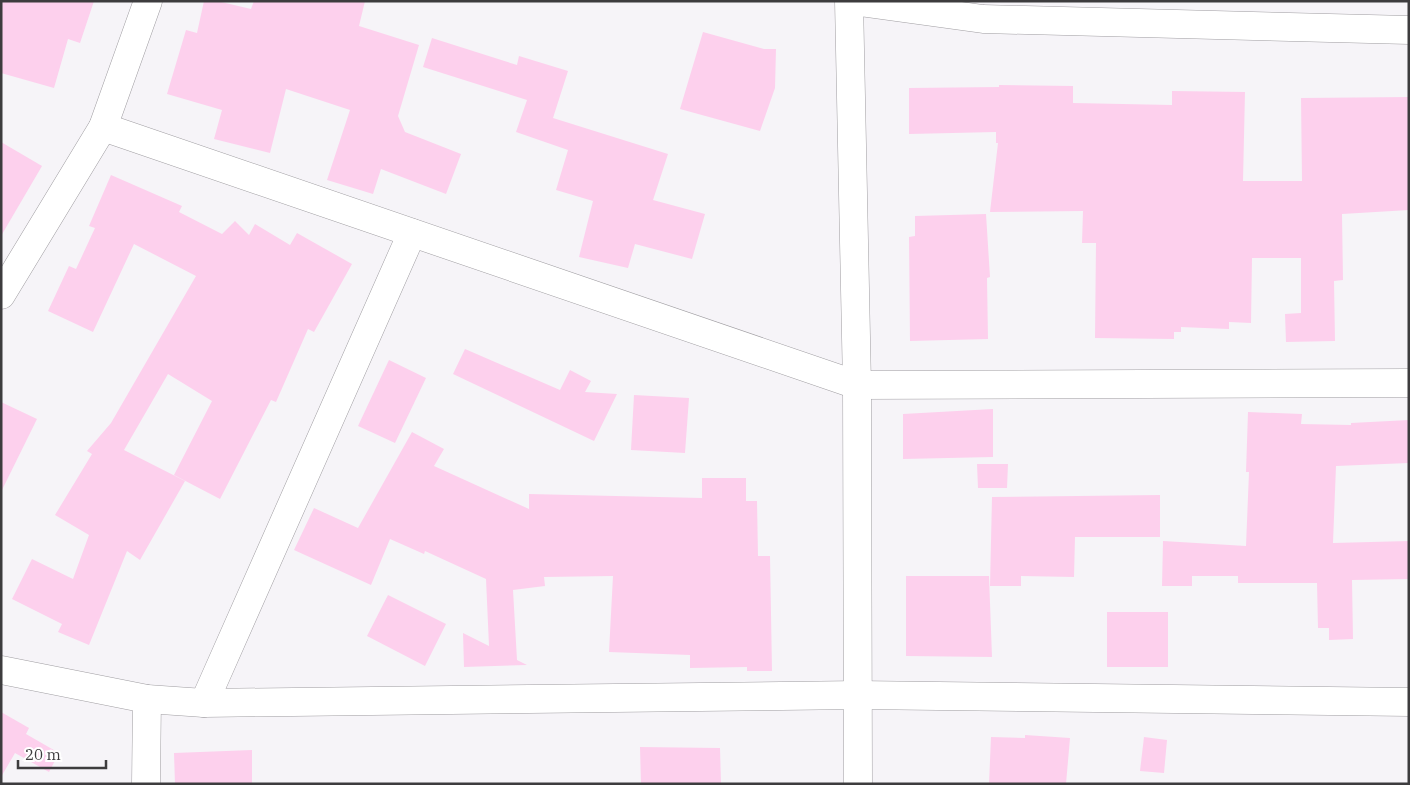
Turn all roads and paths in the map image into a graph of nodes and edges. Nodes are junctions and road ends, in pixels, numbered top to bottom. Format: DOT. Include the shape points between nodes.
graph roads {
  1 [pos="148,1"];
  2 [pos="851,1"];
  3 [pos="1409,30"];
  4 [pos="103,126"];
  5 [pos="412,233"];
  6 [pos="1,295"];
  7 [pos="1409,383"];
  8 [pos="856,385"];
  9 [pos="1,670"];
  10 [pos="858,695"];
  11 [pos="147,700"];
  12 [pos="1409,702"];
  13 [pos="204,703"];
  14 [pos="146,784"];
  15 [pos="858,784"];
  1 -- 4 [label="street"];
  2 -- 3 [label="street" via="983,19"];
  2 -- 8 [label="street"];
  4 -- 5 [label="street"];
  4 -- 6 [label="street"];
  5 -- 8 [label="street"];
  5 -- 13 [label="street"];
  7 -- 8 [label="street"];
  8 -- 10 [label="street"];
  9 -- 11 [label="street"];
  10 -- 12 [label="street"];
  10 -- 13 [label="street"];
  10 -- 15 [label="street"];
  11 -- 13 [label="street"];
  11 -- 14 [label="street"];
}
